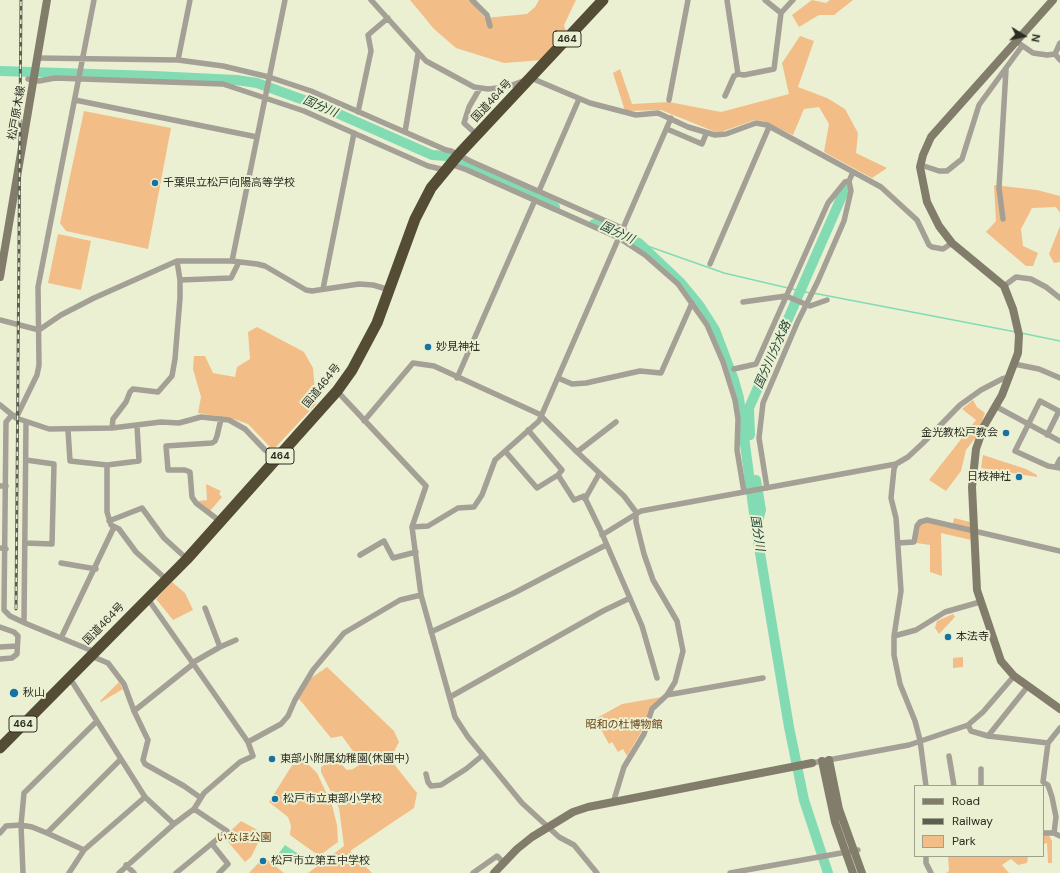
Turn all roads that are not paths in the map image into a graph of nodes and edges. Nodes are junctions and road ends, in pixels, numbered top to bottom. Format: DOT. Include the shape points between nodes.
graph roads {
  1 [pos="47,0"];
  2 [pos="94,0"];
  3 [pos="190,0"];
  4 [pos="285,0"];
  5 [pos="371,0"];
  6 [pos="472,0"];
  7 [pos="603,0"];
  8 [pos="688,0"];
  9 [pos="728,0"];
  10 [pos="765,0"];
  11 [pos="793,0"];
  12 [pos="1053,0"];
  13 [pos="781,13"];
  14 [pos="388,18"];
  15 [pos="490,26"];
  16 [pos="1060,43"];
  17 [pos="1020,44"];
  18 [pos="418,54"];
  19 [pos="1055,54"];
  20 [pos="37,58"];
  21 [pos="83,58"];
  22 [pos="178,60"];
  23 [pos="1060,60"];
  24 [pos="1006,70"];
  25 [pos="738,74"];
  26 [pos="531,78"];
  27 [pos="79,79"];
  28 [pos="269,79"];
  29 [pos="31,80"];
  30 [pos="480,88"];
  31 [pos="266,95"];
  32 [pos="725,96"];
  33 [pos="579,99"];
  34 [pos="75,100"];
  35 [pos="669,100"];
  36 [pos="358,112"];
  37 [pos="671,118"];
  38 [pos="769,127"];
  39 [pos="667,129"];
  40 [pos="404,132"];
  41 [pos="354,133"];
  42 [pos="706,134"];
  43 [pos="478,135"];
  44 [pos="258,137"];
  45 [pos="459,154"];
  46 [pos="448,167"];
  47 [pos="920,167"];
  48 [pos="853,172"];
  49 [pos="849,181"];
  50 [pos="539,191"];
  51 [pos="535,200"];
  52 [pos="1003,219"];
  53 [pos="624,229"];
  54 [pos="619,238"];
  55 [pos="952,243"];
  56 [pos="232,261"];
  57 [pos="177,262"];
  58 [pos="239,262"];
  59 [pos="710,264"];
  60 [pos="0,277"];
  61 [pos="180,280"];
  62 [pos="1004,286"];
  63 [pos="323,289"];
  64 [pos="390,290"];
  65 [pos="786,296"];
  66 [pos="1060,298"];
  67 [pos="828,300"];
  68 [pos="743,302"];
  69 [pos="692,303"];
  70 [pos="806,305"];
  71 [pos="0,320"];
  72 [pos="39,330"];
  73 [pos="1014,364"];
  74 [pos="734,369"];
  75 [pos="1009,377"];
  76 [pos="457,378"];
  77 [pos="558,378"];
  78 [pos="1060,378"];
  79 [pos="337,391"];
  80 [pos="0,405"];
  81 [pos="995,406"];
  82 [pos="13,417"];
  83 [pos="542,417"];
  84 [pos="221,419"];
  85 [pos="364,420"];
  86 [pos="26,422"];
  87 [pos="616,422"];
  88 [pos="1028,424"];
  89 [pos="137,425"];
  90 [pos="112,428"];
  91 [pos="68,430"];
  92 [pos="528,430"];
  93 [pos="1047,435"];
  94 [pos="1060,441"];
  95 [pos="504,451"];
  96 [pos="576,452"];
  97 [pos="278,458"];
  98 [pos="1060,459"];
  99 [pos="26,460"];
  100 [pos="896,464"];
  101 [pos="107,465"];
  102 [pos="1058,468"];
  103 [pos="599,474"];
  104 [pos="558,475"];
  105 [pos="0,486"];
  106 [pos="6,486"];
  107 [pos="767,488"];
  108 [pos="744,492"];
  109 [pos="585,499"];
  110 [pos="636,512"];
  111 [pos="109,521"];
  112 [pos="221,522"];
  113 [pos="114,527"];
  114 [pos="412,527"];
  115 [pos="974,531"];
  116 [pos="602,535"];
  117 [pos="25,543"];
  118 [pos="898,543"];
  119 [pos="606,545"];
  120 [pos="3,549"];
  121 [pos="1060,551"];
  122 [pos="416,552"];
  123 [pos="360,555"];
  124 [pos="187,559"];
  125 [pos="61,563"];
  126 [pos="96,568"];
  127 [pos="167,580"];
  128 [pos="420,595"];
  129 [pos="630,598"];
  130 [pos="148,599"];
  131 [pos="980,602"];
  132 [pos="205,608"];
  133 [pos="24,622"];
  134 [pos="0,627"];
  135 [pos="431,632"];
  136 [pos="894,636"];
  137 [pos="61,638"];
  138 [pos="236,640"];
  139 [pos="18,646"];
  140 [pos="0,647"];
  141 [pos="220,647"];
  142 [pos="93,654"];
  143 [pos="0,659"];
  144 [pos="193,664"];
  145 [pos="1014,676"];
  146 [pos="657,678"];
  147 [pos="763,678"];
  148 [pos="68,681"];
  149 [pos="1028,686"];
  150 [pos="667,695"];
  151 [pos="450,697"];
  152 [pos="1060,709"];
  153 [pos="134,710"];
  154 [pos="97,721"];
  155 [pos="968,725"];
  156 [pos="1060,728"];
  157 [pos="988,736"];
  158 [pos="920,740"];
  159 [pos="248,742"];
  160 [pos="1048,743"];
  161 [pos="1,746"];
  162 [pos="483,755"];
  163 [pos="949,756"];
  164 [pos="121,759"];
  165 [pos="826,761"];
  166 [pos="812,763"];
  167 [pos="982,769"];
  168 [pos="426,774"];
  169 [pos="926,785"];
  170 [pos="954,785"];
  171 [pos="981,785"];
  172 [pos="145,797"];
  173 [pos="201,798"];
  174 [pos="613,803"];
  175 [pos="194,809"];
  176 [pos="174,824"];
  177 [pos="21,825"];
  178 [pos="548,826"];
  179 [pos="0,833"];
  180 [pos="47,833"];
  181 [pos="1044,833"];
  182 [pos="1057,834"];
  183 [pos="212,844"];
  184 [pos="84,850"];
  185 [pos="848,851"];
  186 [pos="926,857"];
  187 [pos="503,862"];
  188 [pos="126,865"];
  189 [pos="23,873"];
  190 [pos="69,873"];
  191 [pos="119,873"];
  192 [pos="134,873"];
  193 [pos="176,873"];
  194 [pos="219,873"];
  195 [pos="473,873"];
  196 [pos="494,873"];
  197 [pos="597,873"];
  198 [pos="730,873"];
  199 [pos="853,873"];
  200 [pos="862,873"];
  201 [pos="930,873"];
  1 -- 20 [label="street, 松戸原木線"];
  2 -- 21 [label="street"];
  3 -- 22 [label="street"];
  4 -- 28 [label="street"];
  5 -- 14 [label="street"];
  6 -- 15 [label="street" via="487,15"];
  7 -- 26 [label="highway, 国道464号 / 464"];
  8 -- 35 [label="street"];
  9 -- 25 [label="street"];
  10 -- 13 [label="street"];
  11 -- 13 [label="street"];
  12 -- 17 [label="street"];
  13 -- 25 [label="street" via="774,69"];
  14 -- 18 [label="street"];
  14 -- 36 [label="street" via="368,36 371,51"];
  16 -- 19 [label="street"];
  17 -- 19 [label="street" via="1033,53 1047,56"];
  17 -- 24 [label="street" via="1005,67"];
  17 -- 47 [label="street" via="931,138"];
  18 -- 30 [label="street" via="444,72"];
  18 -- 40 [label="street"];
  19 -- 23 [label="street"];
  20 -- 21 [label="street"];
  20 -- 29 [label="street, 松戸原木線"];
  21 -- 22 [label="street"];
  21 -- 27 [label="street"];
  22 -- 28 [label="street" via="224,66"];
  24 -- 47 [label="street" via="980,105 962,159 947,172"];
  24 -- 52 [label="street" via="999,188"];
  25 -- 32 [label="street" via="734,76"];
  26 -- 30 [label="street" via="507,87"];
  26 -- 33 [label="street"];
  26 -- 43 [label="highway, 国道464号 / 464"];
  27 -- 29 [label="street"];
  27 -- 31 [label="street" via="216,82"];
  27 -- 34 [label="street"];
  28 -- 31 [label="street"];
  28 -- 36 [label="street" via="311,91"];
  29 -- 60 [label="street, 松戸原木線"];
  30 -- 43 [label="street" via="469,107 464,123"];
  31 -- 41 [label="street"];
  31 -- 44 [label="street"];
  33 -- 37 [label="street" via="636,115 658,113"];
  33 -- 50 [label="street"];
  34 -- 44 [label="street"];
  34 -- 72 [label="street" via="38,287"];
  36 -- 40 [label="street"];
  37 -- 39 [label="street"];
  37 -- 42 [label="street"];
  38 -- 42 [label="street" via="756,123 721,136"];
  38 -- 48 [label="street"];
  38 -- 59 [label="street"];
  39 -- 42 [label="street" via="702,144"];
  39 -- 53 [label="street"];
  40 -- 45 [label="street"];
  41 -- 46 [label="street" via="428,166"];
  41 -- 63 [label="street"];
  43 -- 45 [label="highway, 国道464号 / 464"];
  44 -- 56 [label="street"];
  45 -- 46 [label="highway, 国道464号 / 464"];
  45 -- 50 [label="street"];
  46 -- 51 [label="street" via="467,170"];
  46 -- 64 [label="highway, 国道464号 / 464" via="431,188 420,208"];
  47 -- 55 [label="street" via="932,215"];
  48 -- 49 [label="street"];
  48 -- 55 [label="street" via="881,187 917,220 932,247 943,248"];
  49 -- 65 [label="street" via="828,203"];
  49 -- 70 [label="street" via="851,191 844,221"];
  50 -- 53 [label="street"];
  51 -- 54 [label="street"];
  51 -- 76 [label="street"];
  53 -- 54 [label="street"];
  54 -- 69 [label="street" via="672,279"];
  54 -- 77 [label="street"];
  55 -- 62 [label="street"];
  56 -- 57 [label="street"];
  56 -- 58 [label="street"];
  57 -- 61 [label="street"];
  57 -- 72 [label="street" via="94,298"];
  58 -- 61 [label="street" via="231,278"];
  58 -- 63 [label="street" via="265,266 306,290"];
  61 -- 90 [label="street" via="172,376 158,392 133,389 113,419"];
  62 -- 66 [label="street" via="1016,277 1031,279"];
  62 -- 73 [label="street" via="1010,298 1019,335"];
  63 -- 64 [label="street" via="365,284"];
  64 -- 79 [label="highway, 国道464号 / 464" via="369,340"];
  65 -- 68 [label="street"];
  65 -- 70 [label="street"];
  65 -- 74 [label="street" via="756,364"];
  67 -- 70 [label="street"];
  69 -- 77 [label="street" via="661,373 640,371 572,384"];
  69 -- 108 [label="street" via="716,344 734,400 738,419 737,450"];
  70 -- 107 [label="street" via="763,403 759,438"];
  71 -- 72 [label="street"];
  72 -- 82 [label="street" via="37,376"];
  73 -- 75 [label="street"];
  73 -- 78 [label="street" via="1039,369"];
  75 -- 81 [label="street"];
  75 -- 100 [label="street" via="981,390 960,406 908,457"];
  76 -- 83 [label="street"];
  76 -- 85 [label="street" via="434,366 413,363"];
  77 -- 83 [label="street"];
  79 -- 85 [label="street"];
  79 -- 97 [label="highway, 国道464号 / 464"];
  80 -- 82 [label="street"];
  81 -- 88 [label="street"];
  81 -- 115 [label="street" via="976,449 972,487"];
  82 -- 86 [label="street"];
  82 -- 106 [label="street" via="6,422"];
  83 -- 92 [label="street"];
  83 -- 96 [label="street"];
  84 -- 89 [label="street" via="201,417 179,423"];
  84 -- 97 [label="street" via="238,424 265,450"];
  84 -- 112 [label="street" via="217,436 212,443 166,446 168,470 190,472 192,497"];
  85 -- 114 [label="street" via="426,486"];
  86 -- 91 [label="street" via="49,429"];
  86 -- 99 [label="street"];
  87 -- 96 [label="street"];
  88 -- 93 [label="street"];
  88 -- 93 [label="street" via="1040,401 1059,411"];
  88 -- 102 [label="street" via="1014,451"];
  89 -- 90 [label="street"];
  89 -- 101 [label="street" via="138,461"];
  90 -- 91 [label="street"];
  91 -- 101 [label="street" via="70,461"];
  92 -- 95 [label="street"];
  92 -- 104 [label="street" via="562,470"];
  93 -- 94 [label="street"];
  95 -- 104 [label="street" via="538,488"];
  95 -- 114 [label="street" via="495,460 482,495 474,507 458,508 428,526"];
  96 -- 103 [label="street"];
  97 -- 112 [label="highway, 国道464号 / 464"];
  98 -- 102 [label="street"];
  99 -- 117 [label="street"];
  99 -- 117 [label="street" via="54,464 52,544"];
  100 -- 107 [label="street"];
  100 -- 118 [label="street" via="891,498"];
  101 -- 111 [label="street"];
  103 -- 109 [label="street"];
  103 -- 110 [label="street" via="624,496"];
  104 -- 109 [label="street" via="574,500 584,496"];
  105 -- 106 [label="street"];
  106 -- 120 [label="street"];
  107 -- 108 [label="street"];
  108 -- 110 [label="street"];
  109 -- 116 [label="street"];
  110 -- 116 [label="street"];
  110 -- 150 [label="street" via="644,554 653,580 677,621 683,651 675,682"];
  111 -- 113 [label="street"];
  111 -- 124 [label="street" via="142,508 164,538"];
  112 -- 124 [label="highway, 国道464号 / 464"];
  113 -- 126 [label="street"];
  113 -- 127 [label="street" via="119,529 136,552"];
  114 -- 122 [label="street"];
  115 -- 118 [label="street" via="924,520 917,526 914,542"];
  115 -- 121 [label="street"];
  115 -- 131 [label="street"];
  116 -- 119 [label="street"];
  117 -- 133 [label="street"];
  118 -- 136 [label="street" via="900,603"];
  119 -- 129 [label="street"];
  119 -- 135 [label="street"];
  120 -- 133 [label="street" via="4,610 5,613"];
  122 -- 123 [label="street" via="394,558 384,541"];
  122 -- 128 [label="street"];
  124 -- 127 [label="highway, 国道464号 / 464"];
  125 -- 126 [label="street"];
  126 -- 137 [label="street"];
  127 -- 130 [label="highway, 国道464号 / 464"];
  128 -- 135 [label="street"];
  128 -- 159 [label="street" via="400,600 344,633 313,670 281,724"];
  129 -- 146 [label="street" via="642,626"];
  129 -- 151 [label="street"];
  130 -- 142 [label="highway, 国道464号 / 464"];
  130 -- 144 [label="street"];
  131 -- 136 [label="street" via="945,612 916,630"];
  131 -- 145 [label="street" via="1001,661"];
  132 -- 141 [label="street"];
  133 -- 137 [label="street"];
  134 -- 139 [label="street" via="16,633"];
  135 -- 151 [label="street"];
  136 -- 158 [label="street" via="896,670"];
  137 -- 142 [label="street"];
  138 -- 141 [label="street"];
  139 -- 140 [label="street"];
  139 -- 143 [label="street" via="15,656"];
  141 -- 144 [label="street"];
  142 -- 148 [label="highway, 国道464号 / 464"];
  142 -- 153 [label="street" via="108,663 116,672 124,684"];
  144 -- 153 [label="street"];
  144 -- 159 [label="street"];
  145 -- 149 [label="street"];
  145 -- 155 [label="street" via="983,712"];
  147 -- 150 [label="street"];
  148 -- 154 [label="street" via="73,683"];
  148 -- 161 [label="highway, 国道464号 / 464"];
  149 -- 152 [label="street"];
  149 -- 157 [label="street"];
  150 -- 174 [label="street" via="652,709 644,734 624,767"];
  151 -- 162 [label="street" via="455,717"];
  153 -- 173 [label="street" via="148,740 143,760 145,764"];
  154 -- 164 [label="street"];
  154 -- 177 [label="street" via="24,793"];
  155 -- 157 [label="street" via="971,731"];
  155 -- 158 [label="street"];
  156 -- 160 [label="street"];
  157 -- 160 [label="street"];
  158 -- 165 [label="street" via="909,745"];
  158 -- 169 [label="street"];
  159 -- 173 [label="street" via="252,756 240,762"];
  160 -- 182 [label="street" via="1043,782 1048,785 1052,797"];
  162 -- 168 [label="street" via="441,785 431,786"];
  162 -- 178 [label="street" via="522,803"];
  163 -- 170 [label="street"];
  164 -- 172 [label="street"];
  164 -- 180 [label="street"];
  165 -- 166 [label="street"];
  165 -- 185 [label="street" via="835,822"];
  166 -- 174 [label="street"];
  167 -- 171 [label="street"];
  172 -- 176 [label="street"];
  172 -- 184 [label="street"];
  173 -- 175 [label="street"];
  174 -- 178 [label="street" via="573,812"];
  175 -- 176 [label="street"];
  175 -- 183 [label="street" via="227,831"];
  176 -- 188 [label="street"];
  177 -- 179 [label="street" via="6,826"];
  177 -- 180 [label="street"];
  177 -- 189 [label="street"];
  178 -- 187 [label="street"];
  178 -- 197 [label="street" via="559,837 574,845"];
  180 -- 184 [label="street"];
  181 -- 182 [label="street"];
  183 -- 193 [label="street"];
  183 -- 194 [label="street" via="228,864"];
  184 -- 190 [label="street"];
  185 -- 198 [label="street"];
  185 -- 199 [label="street"];
  185 -- 200 [label="street"];
  186 -- 201 [label="street"];
  187 -- 195 [label="street" via="497,856"];
  187 -- 196 [label="street"];
  188 -- 191 [label="street"];
  188 -- 192 [label="street"];
}
